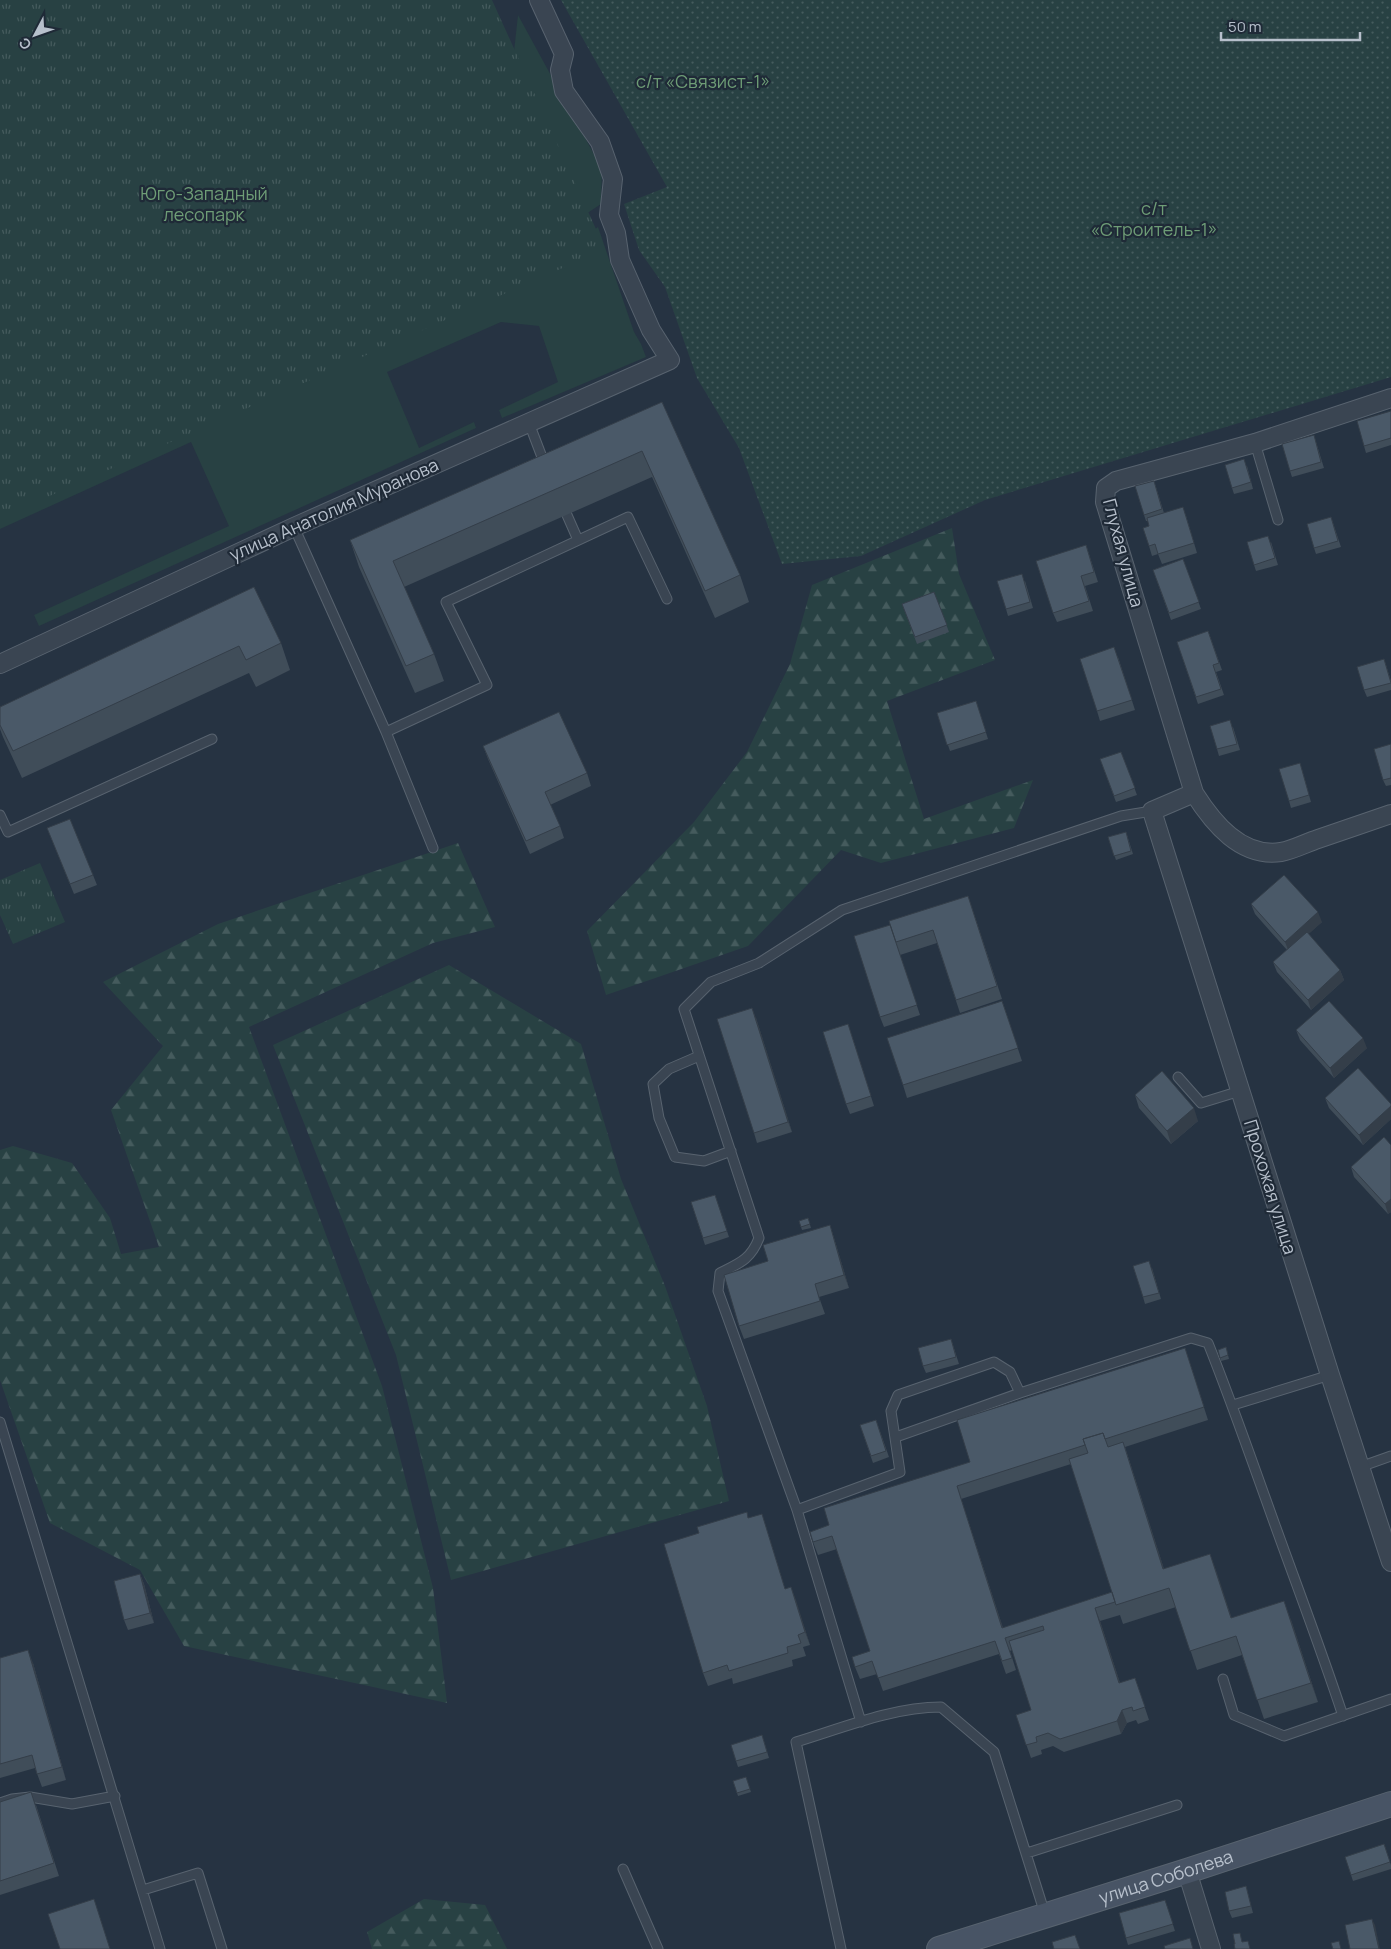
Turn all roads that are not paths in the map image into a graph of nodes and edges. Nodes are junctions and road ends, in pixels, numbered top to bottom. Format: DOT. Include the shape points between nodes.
graph roads {
  1 [pos="539,0"];
  2 [pos="1391,398"];
  3 [pos="529,423"];
  4 [pos="1255,443"];
  5 [pos="549,474"];
  6 [pos="567,515"];
  7 [pos="1278,520"];
  8 [pos="294,527"];
  9 [pos="578,540"];
  10 [pos="667,599"];
  11 [pos="0,664"];
  12 [pos="386,732"];
  13 [pos="212,739"];
  14 [pos="1194,793"];
  15 [pos="1152,810"];
  16 [pos="1391,814"];
  17 [pos="0,815"];
  18 [pos="4,834"];
  19 [pos="433,848"];
  20 [pos="699,1056"];
  21 [pos="1178,1077"];
  22 [pos="1240,1091"];
  23 [pos="730,1151"];
  24 [pos="1330,1375"];
  25 [pos="1020,1393"];
  26 [pos="1233,1405"];
  27 [pos="0,1422"];
  28 [pos="896,1437"];
  29 [pos="1391,1456"];
  30 [pos="1360,1467"];
  31 [pos="797,1510"];
  32 [pos="1391,1562"];
  33 [pos="1223,1679"];
  34 [pos="1391,1699"];
  35 [pos="1343,1716"];
  36 [pos="861,1722"];
  37 [pos="115,1796"];
  38 [pos="0,1803"];
  39 [pos="1391,1804"];
  40 [pos="1177,1805"];
  41 [pos="1027,1853"];
  42 [pos="623,1869"];
  43 [pos="1187,1872"];
  44 [pos="143,1890"];
  45 [pos="1046,1916"];
  46 [pos="160,1949"];
  47 [pos="222,1949"];
  48 [pos="658,1949"];
  49 [pos="841,1949"];
  50 [pos="940,1949"];
  51 [pos="1212,1949"];
  1 -- 3 [label="street, улица Анатолия Муранова" via="564,54 560,70 564,91 600,142 613,179 609,214 616,232 620,260 651,330 670,360"];
  2 -- 4 [label="street, Глухая улица"];
  3 -- 5 [label="lane"];
  3 -- 8 [label="street, улица Анатолия Муранова"];
  4 -- 7 [label="lane"];
  4 -- 14 [label="street, Глухая улица" via="1116,481 1106,488 1106,502"];
  6 -- 9 [label="lane"];
  8 -- 11 [label="street, улица Анатолия Муранова"];
  8 -- 12 [label="lane"];
  9 -- 10 [label="lane" via="628,517"];
  9 -- 12 [label="lane" via="446,602 487,685"];
  12 -- 19 [label="lane"];
  13 -- 18 [label="lane"];
  14 -- 15 [label="street"];
  14 -- 16 [label="street, Глухая улица" via="1209,817 1225,832 1256,851 1281,852"];
  15 -- 20 [label="lane" via="1121,816 842,910 759,964 711,982 684,1009"];
  15 -- 22 [label="street, Прохожая улица"];
  17 -- 18 [label="lane"];
  20 -- 23 [label="lane"];
  20 -- 23 [label="lane" via="669,1069 653,1084 658,1118 676,1157 704,1161"];
  21 -- 22 [label="lane" via="1201,1103"];
  22 -- 24 [label="street, Прохожая улица"];
  23 -- 31 [label="lane" via="759,1238 753,1252 742,1262 720,1273 718,1291"];
  24 -- 26 [label="lane"];
  24 -- 30 [label="street, Прохожая улица"];
  25 -- 26 [label="lane" via="1191,1338 1208,1343"];
  25 -- 28 [label="lane"];
  25 -- 28 [label="lane" via="1010,1372 994,1362 898,1395 891,1411"];
  26 -- 35 [label="lane"];
  27 -- 37 [label="lane"];
  28 -- 31 [label="lane" via="900,1472"];
  29 -- 30 [label="lane"];
  30 -- 32 [label="street, Прохожая улица"];
  31 -- 36 [label="lane"];
  33 -- 35 [label="lane" via="1234,1714 1284,1736"];
  34 -- 35 [label="lane"];
  36 -- 41 [label="lane" via="924,1707 941,1707 994,1752"];
  36 -- 49 [label="lane" via="796,1742"];
  37 -- 38 [label="lane" via="72,1804 30,1797"];
  37 -- 44 [label="lane"];
  39 -- 43 [label="street, улица Соболева"];
  40 -- 41 [label="lane"];
  41 -- 45 [label="lane"];
  42 -- 48 [label="lane"];
  43 -- 45 [label="street, улица Соболева"];
  43 -- 51 [label="street"];
  44 -- 46 [label="lane"];
  44 -- 47 [label="lane" via="198,1873"];
  45 -- 50 [label="street, улица Соболева"];
}
